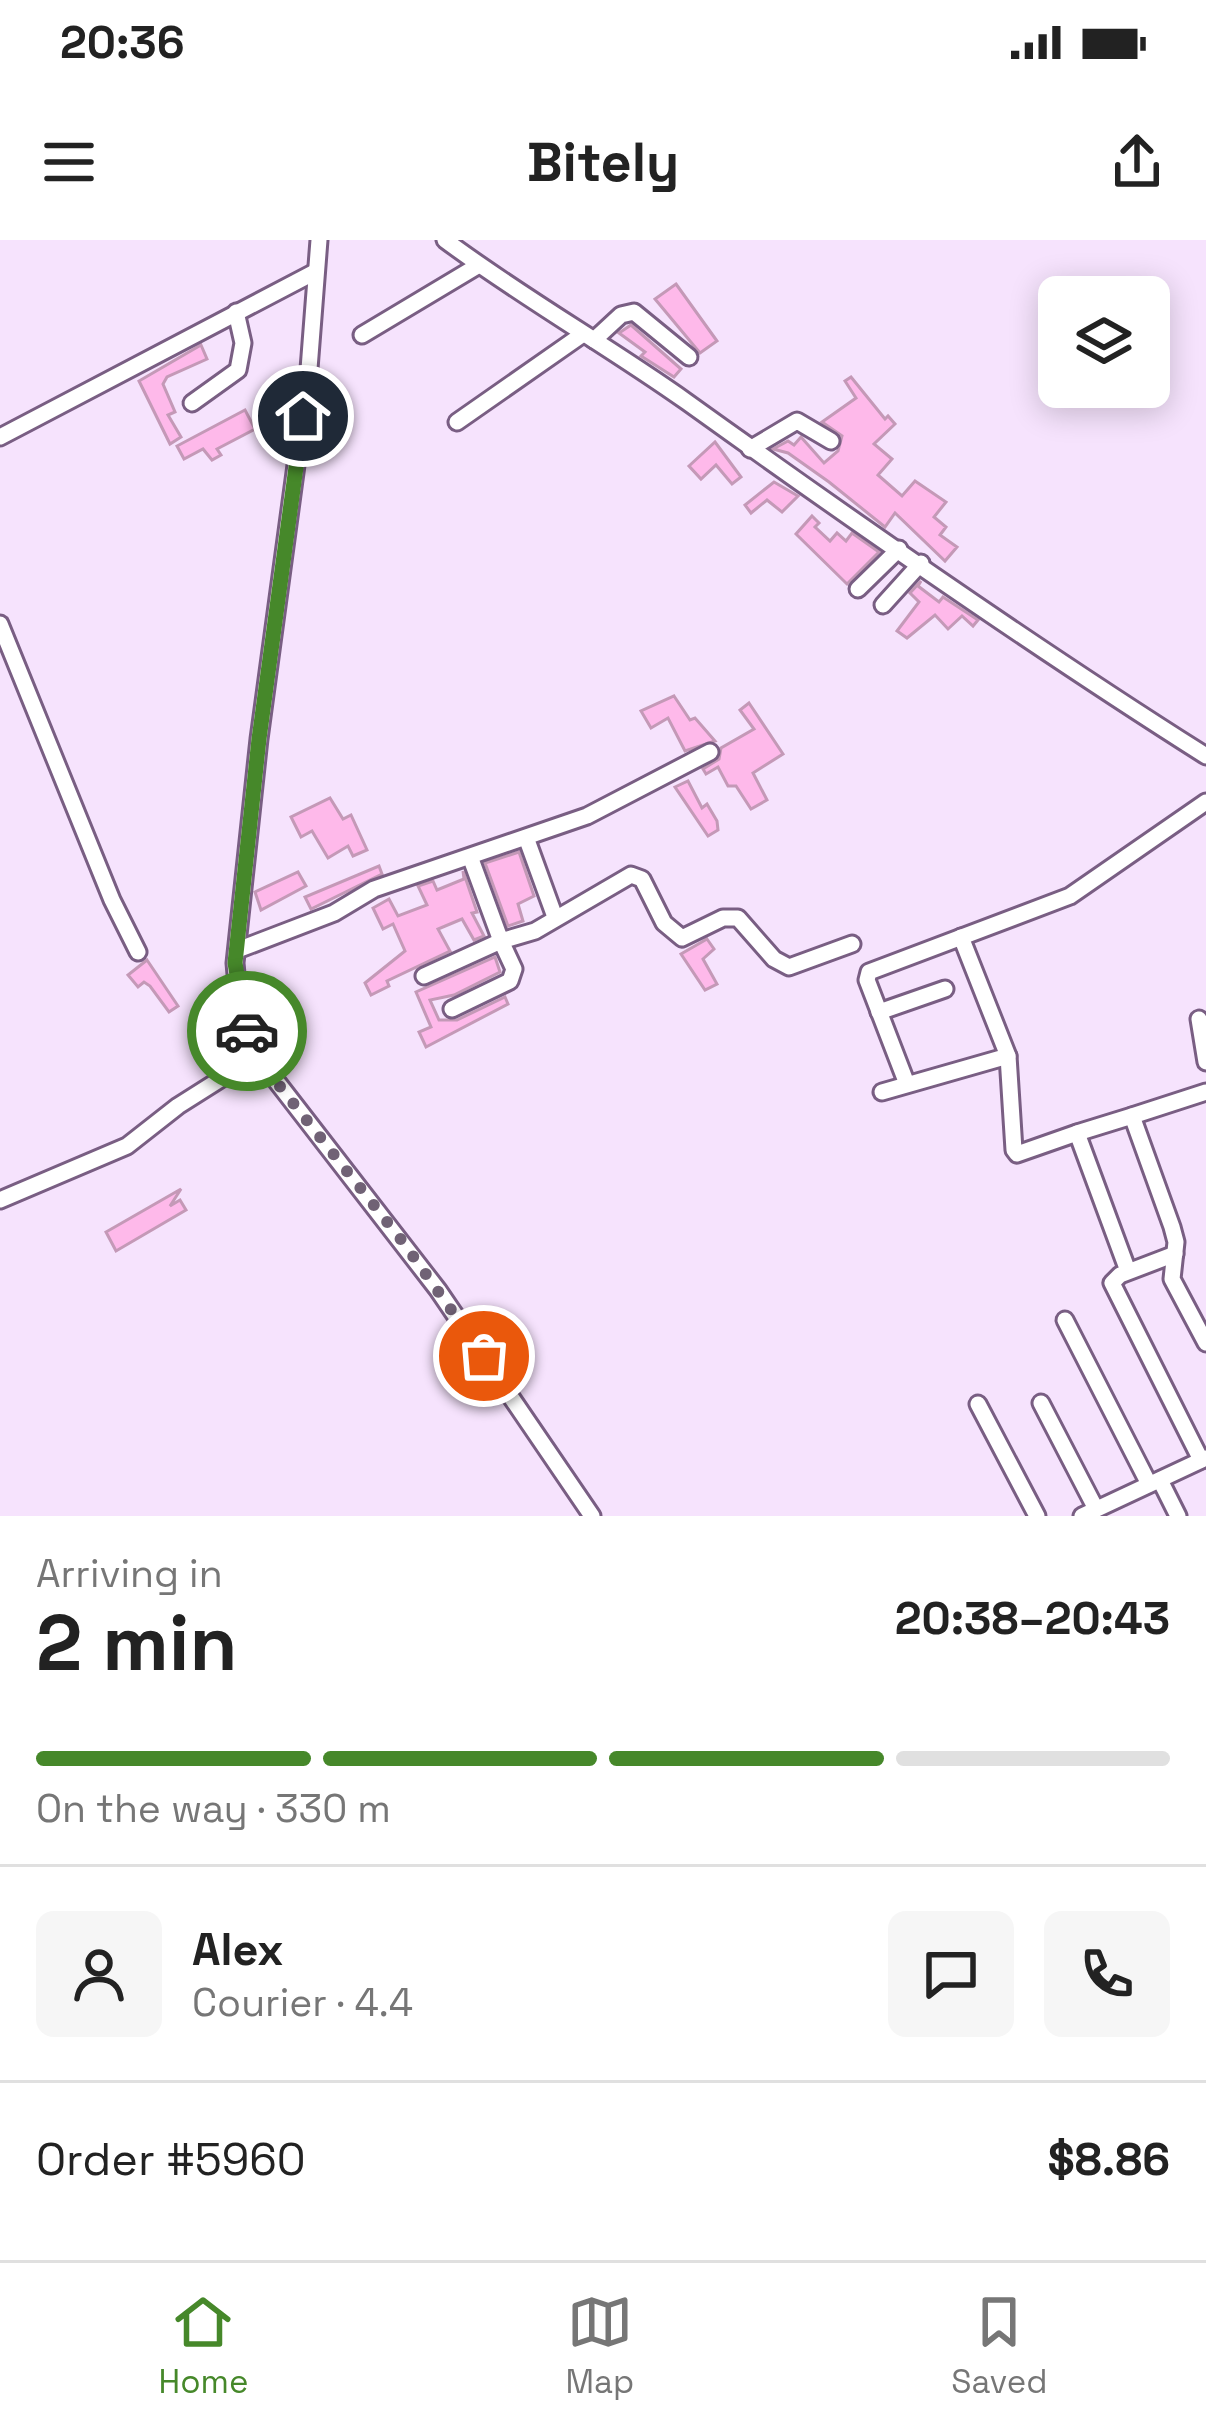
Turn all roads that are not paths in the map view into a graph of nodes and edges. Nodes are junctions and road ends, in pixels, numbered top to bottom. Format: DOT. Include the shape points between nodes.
graph roads {
  1 [pos="319,240"];
  2 [pos="445,240"];
  3 [pos="479,265"];
  4 [pos="315,272"];
  5 [pos="236,312"];
  6 [pos="362,335"];
  7 [pos="589,337"];
  8 [pos="689,357"];
  9 [pos="192,403"];
  10 [pos="457,422"];
  11 [pos="0,437"];
  12 [pos="830,441"];
  13 [pos="750,448"];
  14 [pos="899,549"];
  15 [pos="921,563"];
  16 [pos="858,589"];
  17 [pos="883,605"];
  18 [pos="0,624"];
  19 [pos="710,752"];
  20 [pos="1206,756"];
  21 [pos="1206,802"];
  22 [pos="527,840"];
  23 [pos="471,859"];
  24 [pos="555,917"];
  25 [pos="962,937"];
  26 [pos="501,941"];
  27 [pos="852,944"];
  28 [pos="240,950"];
  29 [pos="138,952"];
  30 [pos="424,976"];
  31 [pos="945,989"];
  32 [pos="452,1009"];
  33 [pos="879,1012"];
  34 [pos="1199,1019"];
  35 [pos="256,1056"];
  36 [pos="1009,1056"];
  37 [pos="1206,1062"];
  38 [pos="907,1084"];
  39 [pos="882,1092"];
  40 [pos="1206,1092"];
  41 [pos="1132,1116"];
  42 [pos="1077,1133"];
  43 [pos="0,1200"];
  44 [pos="1175,1254"];
  45 [pos="1128,1271"];
  46 [pos="1065,1320"];
  47 [pos="1206,1342"];
  48 [pos="1041,1403"];
  49 [pos="978,1404"];
  50 [pos="1204,1459"];
  51 [pos="1154,1482"];
  52 [pos="1089,1512"];
  53 [pos="592,1516"];
  54 [pos="1037,1516"];
  55 [pos="1178,1516"];
  1 -- 4 [label="street"];
  2 -- 3 [label="street"];
  3 -- 6 [label="street"];
  3 -- 7 [label="street"];
  4 -- 5 [label="street"];
  4 -- 28 [label="street"];
  5 -- 9 [label="street" via="238,370"];
  5 -- 11 [label="street"];
  7 -- 8 [label="street" via="634,312"];
  7 -- 10 [label="street"];
  7 -- 13 [label="street"];
  12 -- 13 [label="street" via="797,421"];
  13 -- 14 [label="street"];
  14 -- 15 [label="street"];
  14 -- 16 [label="street"];
  15 -- 17 [label="street"];
  15 -- 20 [label="street"];
  18 -- 29 [label="street"];
  19 -- 22 [label="street"];
  21 -- 25 [label="street" via="1070,896"];
  22 -- 23 [label="street"];
  22 -- 24 [label="street"];
  23 -- 26 [label="street"];
  23 -- 28 [label="street" via="374,889"];
  24 -- 26 [label="street"];
  24 -- 27 [label="street" via="632,875 682,938 738,918 789,967"];
  25 -- 33 [label="street" via="869,972"];
  25 -- 36 [label="street"];
  26 -- 30 [label="street"];
  26 -- 32 [label="street" via="514,969 510,981"];
  28 -- 35 [label="street" via="238,996"];
  31 -- 33 [label="street"];
  33 -- 38 [label="street"];
  34 -- 37 [label="street"];
  35 -- 43 [label="street" via="127,1146"];
  35 -- 53 [label="street" via="403,1242"];
  36 -- 38 [label="street"];
  36 -- 42 [label="street" via="1017,1154"];
  38 -- 39 [label="street"];
  40 -- 41 [label="street"];
  41 -- 42 [label="street"];
  41 -- 44 [label="street"];
  42 -- 45 [label="street"];
  44 -- 45 [label="street"];
  44 -- 47 [label="street" via="1172,1279"];
  45 -- 50 [label="street" via="1112,1283"];
  46 -- 51 [label="street"];
  48 -- 52 [label="street"];
  49 -- 54 [label="street"];
  50 -- 51 [label="street"];
  51 -- 52 [label="street"];
  51 -- 55 [label="street"];
}
